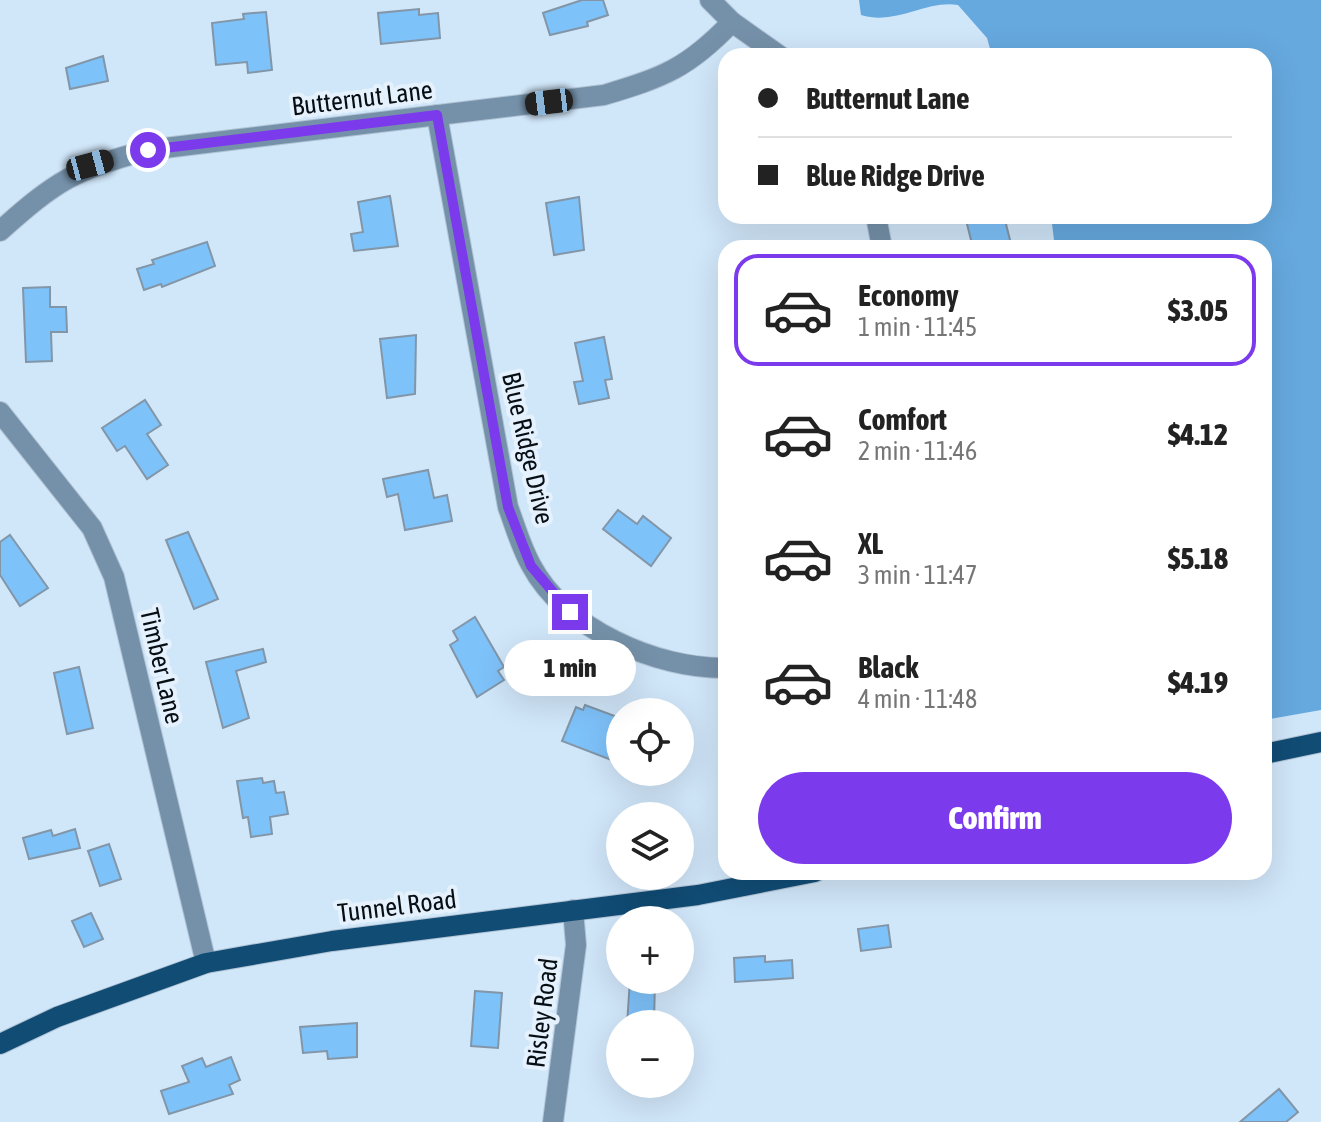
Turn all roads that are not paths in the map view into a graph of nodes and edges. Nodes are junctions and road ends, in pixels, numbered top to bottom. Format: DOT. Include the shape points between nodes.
graph roads {
  1 [pos="710,0"];
  2 [pos="732,22"];
  3 [pos="769,48"];
  4 [pos="437,115"];
  5 [pos="0,231"];
  6 [pos="0,412"];
  7 [pos="718,667"];
  8 [pos="1321,742"];
  9 [pos="1272,752"];
  10 [pos="774,880"];
  11 [pos="573,910"];
  12 [pos="206,963"];
  13 [pos="0,1044"];
  14 [pos="553,1122"];
  1 -- 2 [label="street"];
  2 -- 3 [label="street"];
  2 -- 4 [label="street, Butternut Lane" via="700,55 655,80 604,95"];
  4 -- 5 [label="street, Butternut Lane" via="148,150 90,165 49,188"];
  4 -- 7 [label="street, Blue Ridge Drive" via="508,507 531,566 570,612 628,648 681,665"];
  6 -- 12 [label="street, Timber Lane" via="92,528 114,577"];
  8 -- 9 [label="main road"];
  10 -- 11 [label="main road, Tunnel Road"];
  11 -- 12 [label="main road, Tunnel Road"];
  11 -- 14 [label="street, Risley Road" via="576,945"];
  12 -- 13 [label="main road, Tunnel Road" via="57,1017"];
}
